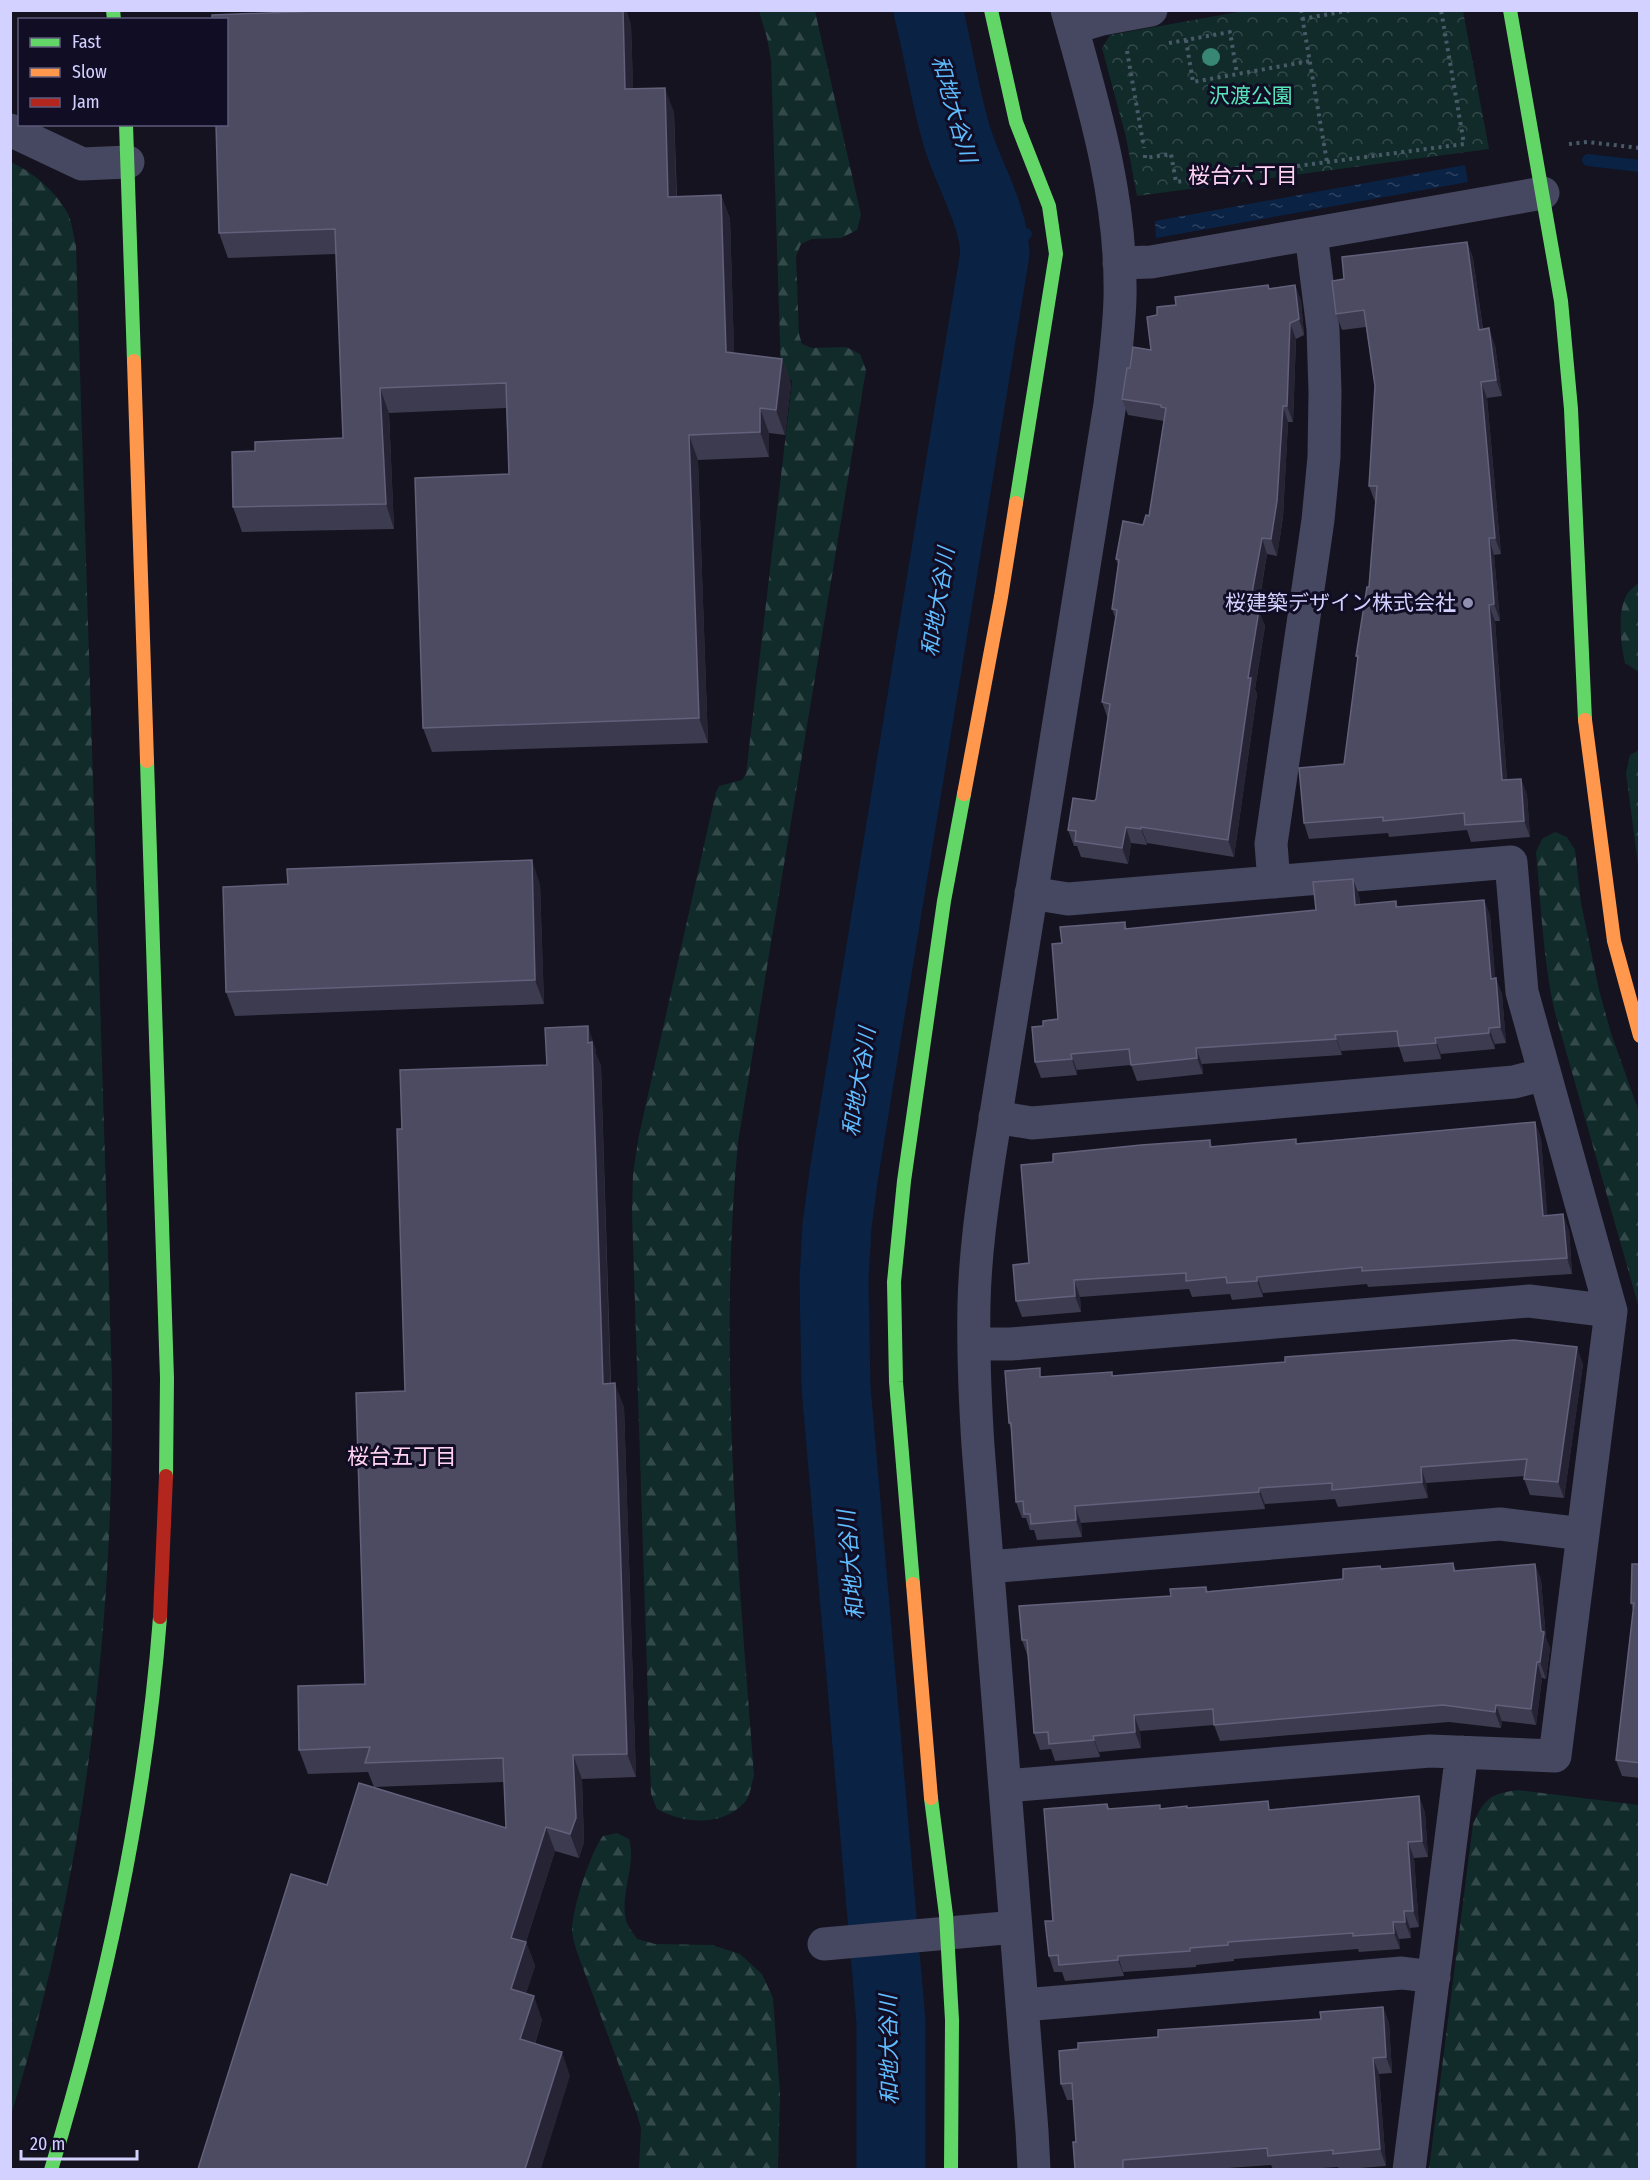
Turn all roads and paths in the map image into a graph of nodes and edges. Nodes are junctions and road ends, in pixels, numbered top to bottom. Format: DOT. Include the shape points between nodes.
graph roads {
  1 [pos="991,10"];
  2 [pos="1151,10"];
  3 [pos="1300,10"];
  4 [pos="1352,10"];
  5 [pos="1441,10"];
  6 [pos="1510,10"];
  7 [pos="1069,19"];
  8 [pos="1302,19"];
  9 [pos="1186,40"];
  10 [pos="1158,45"];
  11 [pos="1138,49"];
  12 [pos="1310,61"];
  13 [pos="1237,74"];
  14 [pos="126,126"];
  15 [pos="10,130"];
  16 [pos="1640,148"];
  17 [pos="1535,149"];
  18 [pos="128,162"];
  19 [pos="1327,162"];
  20 [pos="1543,193"];
  21 [pos="1311,234"];
  22 [pos="1119,263"];
  23 [pos="1274,882"];
  24 [pos="1031,893"];
  25 [pos="1640,1036"];
  26 [pos="1545,1074"];
  27 [pos="995,1117"];
  28 [pos="1611,1311"];
  29 [pos="974,1344"];
  30 [pos="1583,1534"];
  31 [pos="988,1567"];
  32 [pos="1462,1752"];
  33 [pos="1005,1786"];
  34 [pos="1016,1927"];
  35 [pos="941,1934"];
  36 [pos="828,1944"];
  37 [pos="1434,1977"];
  38 [pos="1023,2005"];
  39 [pos="51,2169"];
  40 [pos="951,2169"];
  41 [pos="1034,2169"];
  42 [pos="1409,2169"];
  1 -- 35 [label="street" via="1016,122 1049,206 1056,254 1001,597 944,902 904,1181 894,1282 899,1417 929,1782 946,1915"];
  2 -- 7 [label="street" via="1102,19"];
  3 -- 8 [label="path"];
  4 -- 8 [label="path"];
  5 -- 19 [label="path" via="1464,144"];
  6 -- 17 [label="street"];
  7 -- 22 [label="street" via="1104,142"];
  8 -- 12 [label="path"];
  9 -- 10 [label="path"];
  9 -- 13 [label="path" via="1230,32"];
  9 -- 13 [label="path" via="1193,82"];
  11 -- 19 [label="path" via="1127,50 1145,158 1171,154 1176,182"];
  12 -- 13 [label="path"];
  12 -- 19 [label="path"];
  14 -- 18 [label="street"];
  15 -- 18 [label="street" via="82,164"];
  16 -- 17 [label="path" via="1587,142"];
  17 -- 20 [label="street"];
  18 -- 39 [label="street" via="167,1378 166,1523 148,1740 127,1872 93,2024"];
  20 -- 21 [label="street"];
  20 -- 25 [label="street" via="1568,365 1585,723 1614,941"];
  21 -- 22 [label="street" via="1151,262"];
  21 -- 23 [label="street" via="1323,329 1324,457 1271,844"];
  22 -- 24 [label="street" via="1120,299 1110,404"];
  23 -- 24 [label="street" via="1068,899"];
  23 -- 26 [label="street" via="1511,862 1522,992"];
  24 -- 27 [label="street"];
  26 -- 27 [label="street" via="1514,1082 1032,1123"];
  26 -- 28 [label="street"];
  27 -- 29 [label="street" via="979,1230"];
  28 -- 29 [label="street" via="1529,1300"];
  28 -- 30 [label="street"];
  29 -- 31 [label="street"];
  30 -- 31 [label="street" via="1500,1524"];
  30 -- 32 [label="street" via="1555,1756"];
  31 -- 33 [label="street"];
  32 -- 33 [label="street" via="1430,1751"];
  32 -- 37 [label="street"];
  33 -- 34 [label="street"];
  34 -- 35 [label="street"];
  34 -- 38 [label="street"];
  35 -- 36 [label="street"];
  35 -- 40 [label="street" via="952,2020"];
  37 -- 38 [label="street" via="1402,1973"];
  37 -- 42 [label="street"];
  38 -- 41 [label="street"];
}
